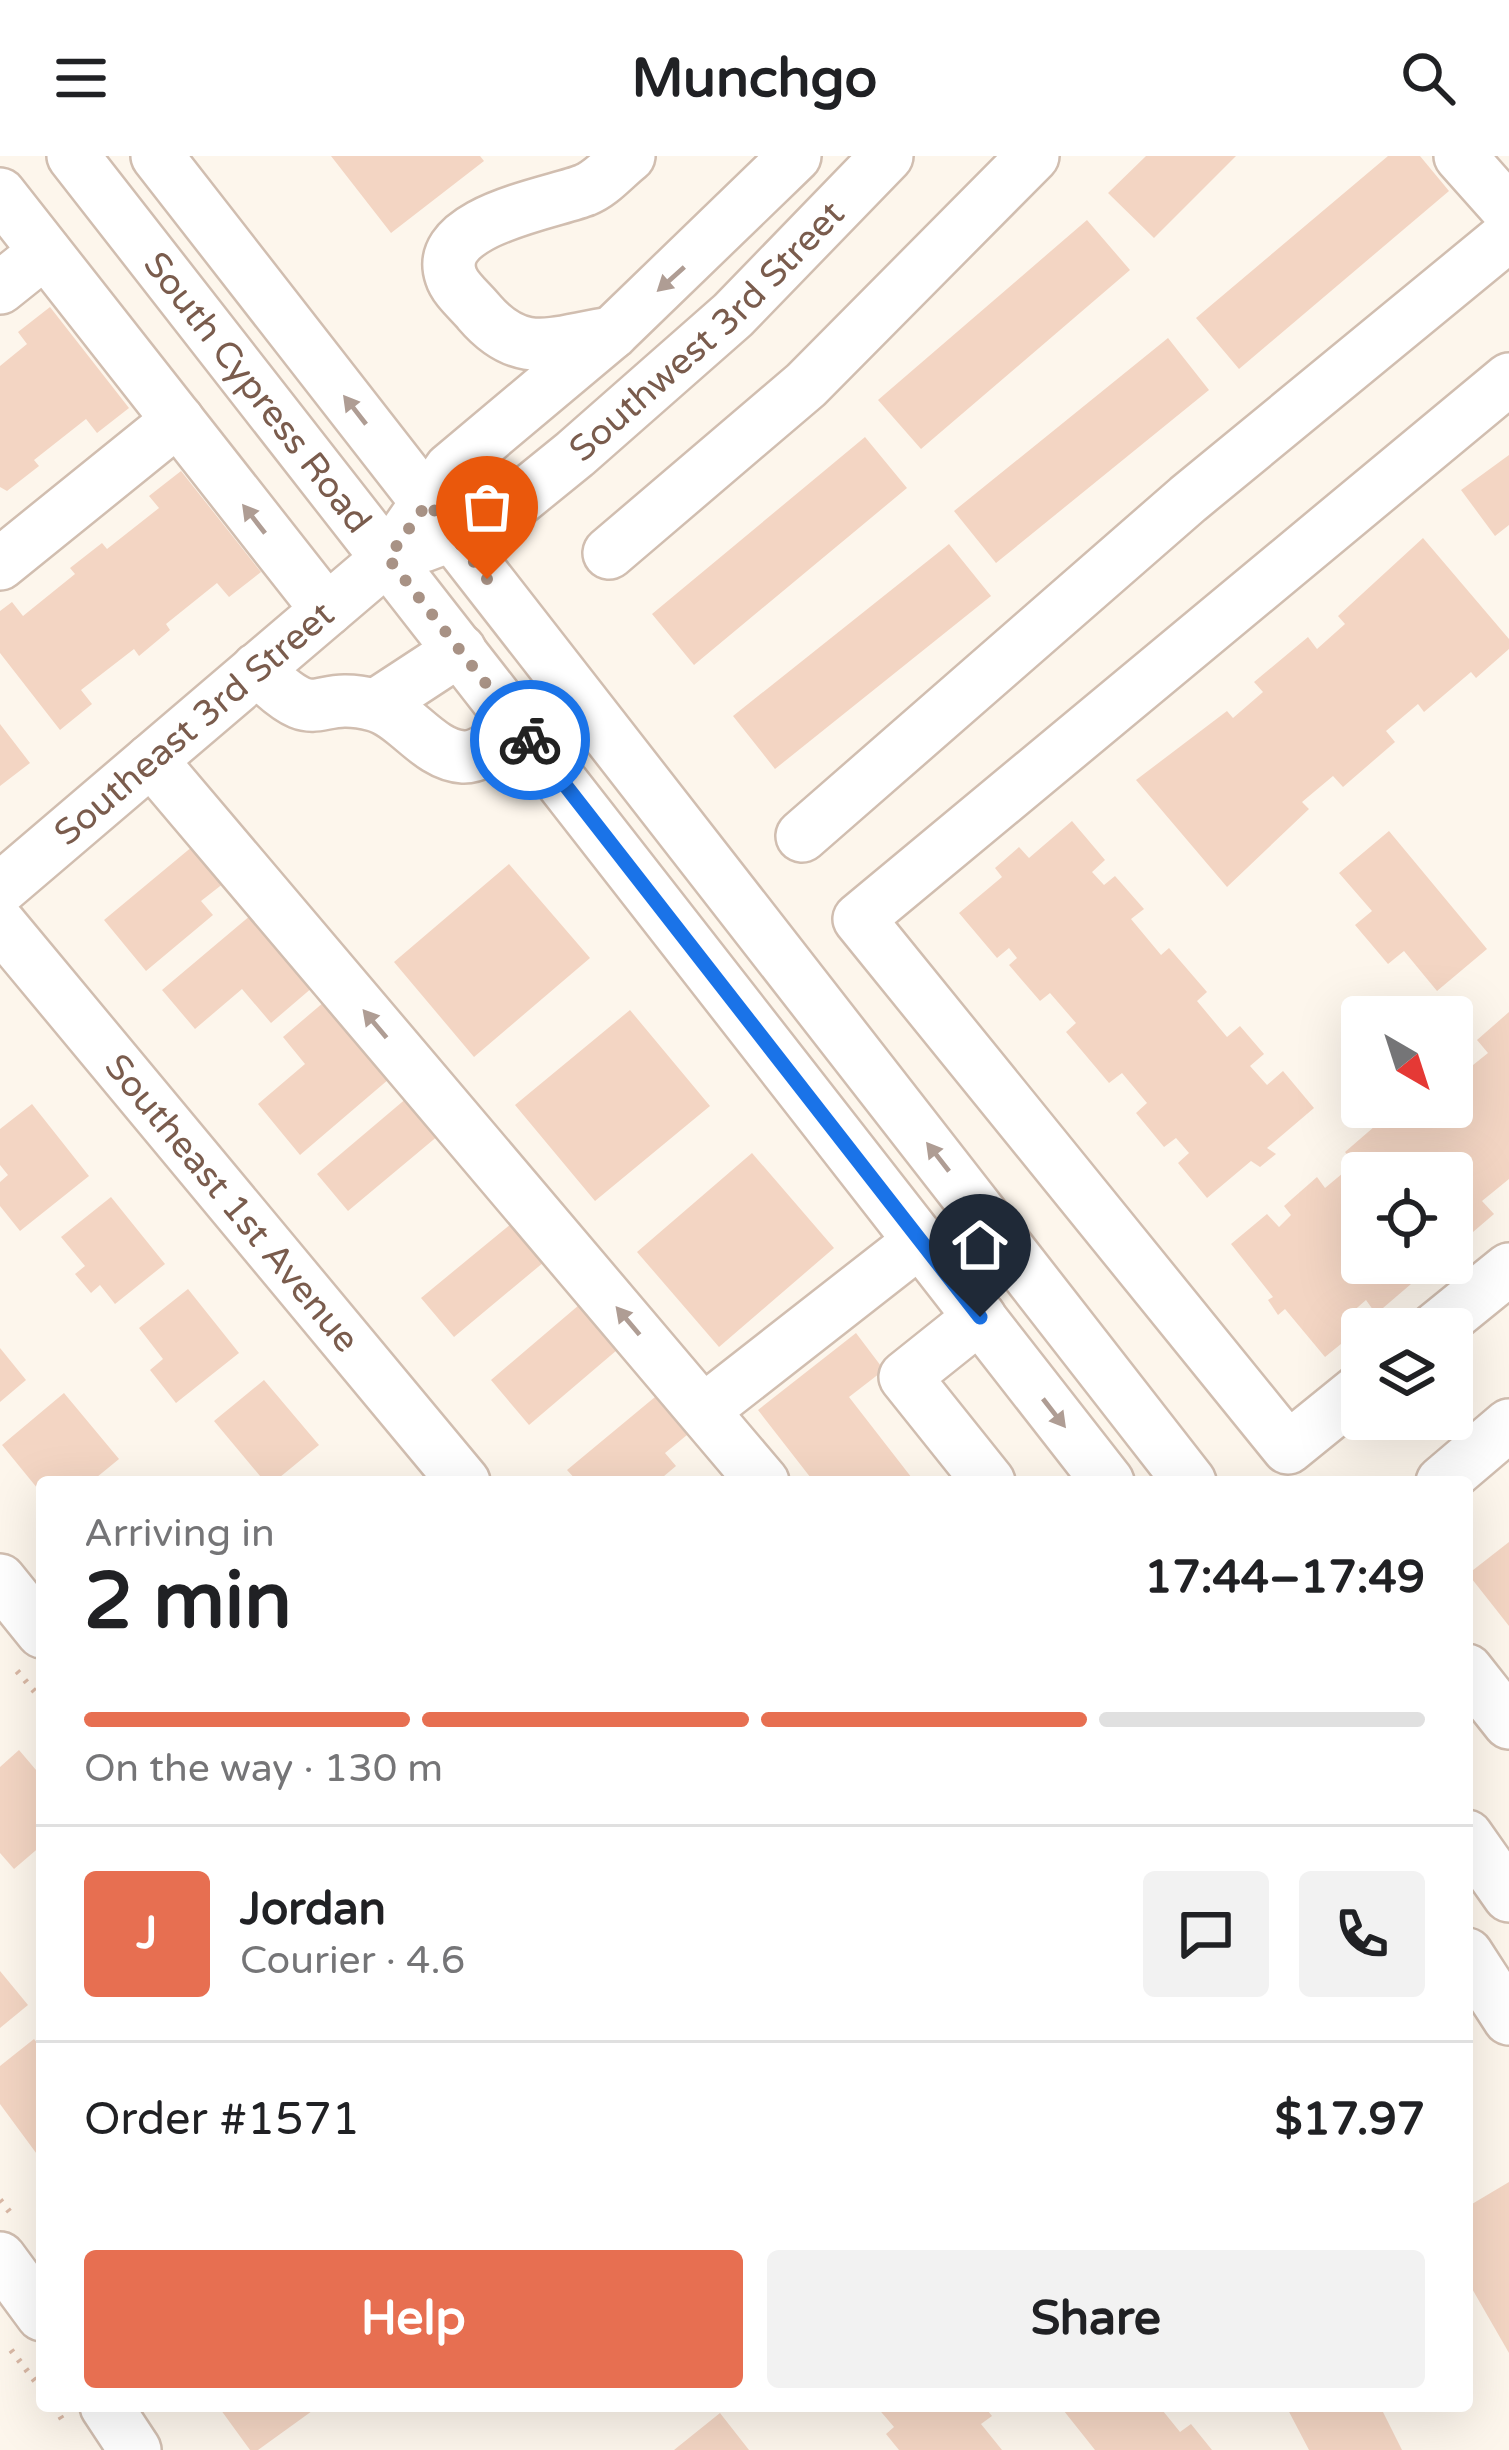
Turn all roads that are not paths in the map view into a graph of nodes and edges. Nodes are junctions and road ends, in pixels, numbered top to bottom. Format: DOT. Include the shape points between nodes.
graph roads {
  1 [pos="73,156"];
  2 [pos="157,156"];
  3 [pos="628,156"];
  4 [pos="796,156"];
  5 [pos="886,156"];
  6 [pos="1033,156"];
  7 [pos="1460,156"];
  8 [pos="576,172"];
  9 [pos="0,194"];
  10 [pos="1509,211"];
  11 [pos="1509,235"];
  12 [pos="45,252"];
  13 [pos="0,288"];
  14 [pos="612,333"];
  15 [pos="1509,379"];
  16 [pos="178,420"];
  17 [pos="440,519"];
  18 [pos="609,553"];
  19 [pos="388,558"];
  20 [pos="0,564"];
  21 [pos="327,610"];
  22 [pos="460,650"];
  23 [pos="257,669"];
  24 [pos="376,705"];
  25 [pos="521,729"];
  26 [pos="152,760"];
  27 [pos="802,836"];
  28 [pos="0,889"];
  29 [pos="0,924"];
  30 [pos="920,1240"];
  31 [pos="1509,1269"];
  32 [pos="1461,1308"];
  33 [pos="980,1317"];
  34 [pos="1341,1405"];
  35 [pos="704,1410"];
  36 [pos="1509,1425"];
  37 [pos="459,1476"];
  38 [pos="758,1476"];
  39 [pos="984,1476"];
  40 [pos="1103,1476"];
  41 [pos="1185,1476"];
  42 [pos="1449,1476"];
  43 [pos="0,1580"];
  44 [pos="28,1649"];
  45 [pos="1473,1678"];
  46 [pos="1509,1723"];
  47 [pos="1473,1845"];
  48 [pos="1509,1896"];
  49 [pos="1473,1963"];
  50 [pos="1509,2020"];
  51 [pos="0,2258"];
  52 [pos="36,2307"];
  53 [pos="110,2412"];
  54 [pos="135,2450"];
  1 -- 19 [label="street, South Cypress Road"];
  17 -- 2 [label="street, South Cypress Road, one-way"];
  3 -- 8 [label="street"];
  4 -- 14 [label="street, Southwest 3rd Street, one-way"];
  5 -- 17 [label="street, Southwest 3rd Street" via="653,388 495,519"];
  6 -- 18 [label="street" via="806,385"];
  7 -- 10 [label="street"];
  8 -- 14 [label="street" via="472,232 448,264 494,329 524,346"];
  9 -- 12 [label="street"];
  11 -- 27 [label="street"];
  12 -- 13 [label="street"];
  12 -- 16 [label="street"];
  14 -- 17 [label="street, Southwest 3rd Street" via="450,470"];
  15 -- 34 [label="street" via="859,919 1288,1448"];
  16 -- 20 [label="street"];
  21 -- 16 [label="street, one-way"];
  17 -- 19 [label="street, Southwest 3rd Street"];
  41 -- 17 [label="street, South Cypress Road, one-way"];
  19 -- 21 [label="street, Southeast 3rd Street"];
  19 -- 22 [label="street, South Cypress Road"];
  21 -- 23 [label="street, Southeast 3rd Street"];
  22 -- 24 [label="street"];
  22 -- 25 [label="street, South Cypress Road"];
  23 -- 24 [label="street" via="304,707"];
  23 -- 26 [label="street, Southeast 3rd Street"];
  24 -- 25 [label="street" via="450,755 469,758"];
  25 -- 30 [label="street, South Cypress Road"];
  26 -- 28 [label="street, Southeast 3rd Street"];
  35 -- 26 [label="street, one-way"];
  29 -- 37 [label="street, Southeast 1st Avenue"];
  30 -- 33 [label="street, South Cypress Road"];
  30 -- 35 [label="street"];
  31 -- 32 [label="street"];
  33 -- 39 [label="street" via="905,1378"];
  33 -- 40 [label="street, South Cypress Road, one-way"];
  35 -- 38 [label="street"];
  36 -- 42 [label="street"];
  43 -- 44 [label="street"];
  45 -- 46 [label="street"];
  47 -- 48 [label="street"];
  49 -- 50 [label="street"];
  51 -- 52 [label="street"];
  53 -- 54 [label="street"];
}
